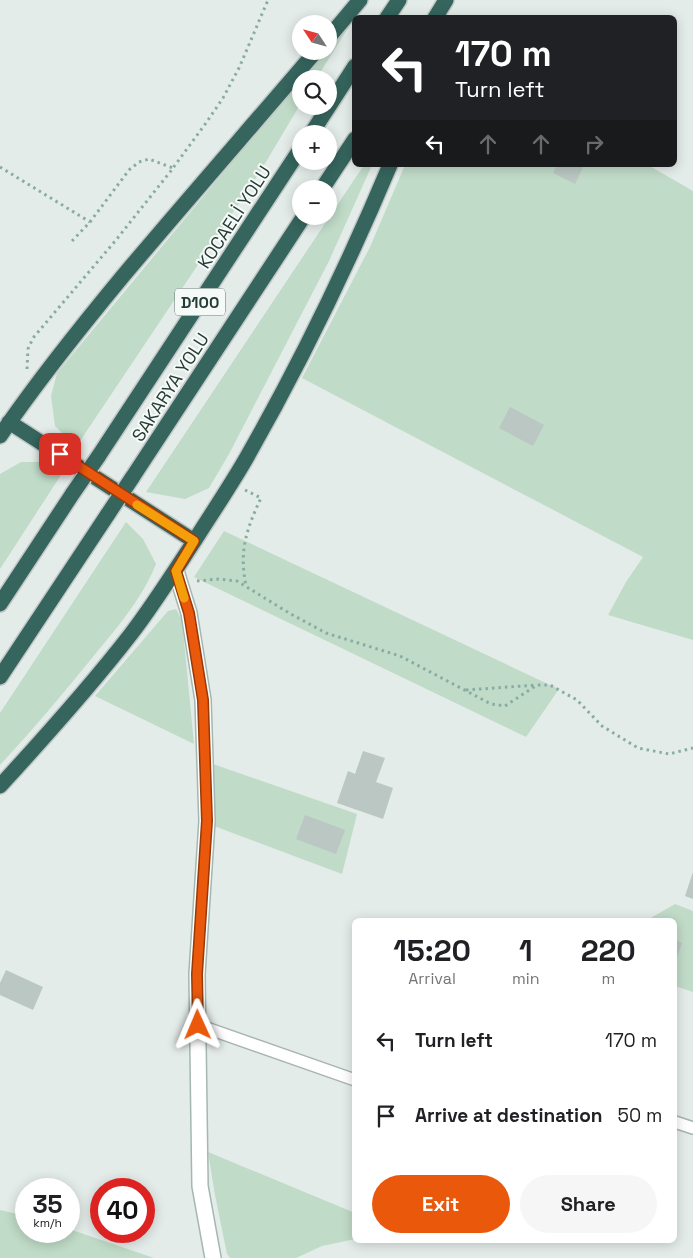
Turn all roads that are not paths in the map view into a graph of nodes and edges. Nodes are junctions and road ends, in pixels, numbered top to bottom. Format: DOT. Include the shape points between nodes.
graph roads {
  1 [pos="360,0"];
  2 [pos="399,0"];
  3 [pos="446,0"];
  4 [pos="453,0"];
  5 [pos="389,15"];
  6 [pos="437,15"];
  7 [pos="448,15"];
  8 [pos="338,26"];
  9 [pos="308,60"];
  10 [pos="352,71"];
  11 [pos="317,125"];
  12 [pos="352,144"];
  13 [pos="292,162"];
  14 [pos="389,167"];
  15 [pos="328,180"];
  16 [pos="298,225"];
  17 [pos="9,422"];
  18 [pos="0,436"];
  19 [pos="194,541"];
  20 [pos="178,577"];
  21 [pos="0,604"];
  22 [pos="0,676"];
  23 [pos="0,786"];
  24 [pos="198,1025"];
  25 [pos="352,1079"];
  26 [pos="677,1123"];
  27 [pos="693,1128"];
  28 [pos="214,1258"];
  1 -- 8 [label="highway"];
  2 -- 5 [label="highway"];
  3 -- 6 [label="highway"];
  4 -- 7 [label="highway"];
  9 -- 17 [label="highway" via="101,303"];
  10 -- 11 [label="highway"];
  12 -- 15 [label="highway"];
  13 -- 21 [label="highway, KOCAELİ YOLU / D100, bridge"];
  14 -- 19 [label="highway" via="309,342 246,458"];
  16 -- 22 [label="highway, SAKARYA YOLU / D100, bridge"];
  17 -- 18 [label="highway"];
  17 -- 19 [label="highway"];
  19 -- 20 [label="highway"];
  20 -- 23 [label="highway"];
  20 -- 24 [label="street" via="189,613 203,700 207,821 197,974"];
  24 -- 25 [label="lane"];
  24 -- 28 [label="street" via="200,1186"];
  26 -- 27 [label="lane"];
}
